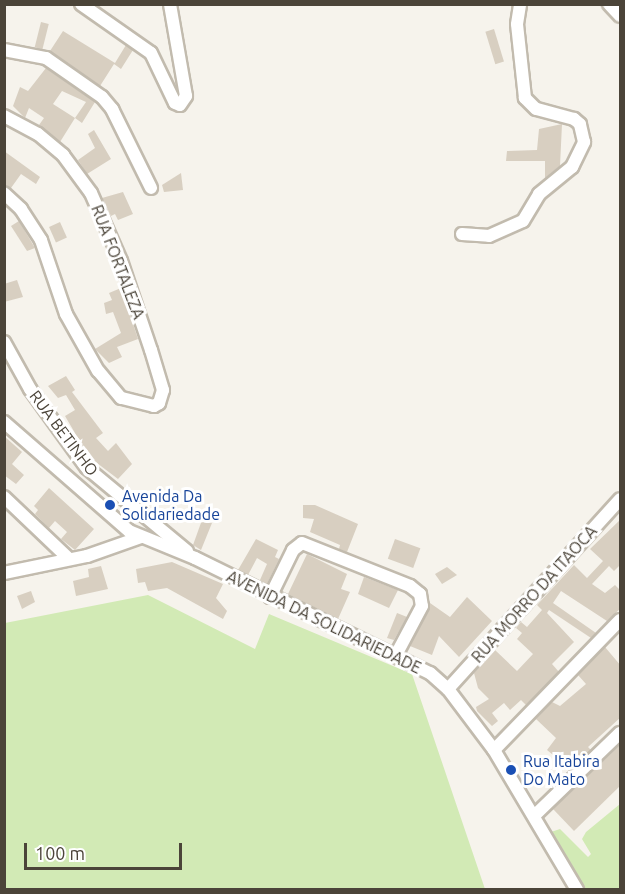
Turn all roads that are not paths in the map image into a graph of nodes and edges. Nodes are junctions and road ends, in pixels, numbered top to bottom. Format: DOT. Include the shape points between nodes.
graph roads {
  1 [pos="81,4"];
  2 [pos="170,4"];
  3 [pos="520,4"];
  4 [pos="609,4"];
  5 [pos="621,16"];
  6 [pos="4,50"];
  7 [pos="4,116"];
  8 [pos="151,188"];
  9 [pos="4,193"];
  10 [pos="462,234"];
  11 [pos="4,342"];
  12 [pos="4,422"];
  13 [pos="4,496"];
  14 [pos="621,499"];
  15 [pos="141,537"];
  16 [pos="68,558"];
  17 [pos="195,558"];
  18 [pos="4,573"];
  19 [pos="270,597"];
  20 [pos="621,620"];
  21 [pos="396,655"];
  22 [pos="448,689"];
  23 [pos="621,733"];
  24 [pos="494,750"];
  25 [pos="534,816"];
  26 [pos="577,890"];
  1 -- 2 [label="street" via="151,53 178,105 185,101 184,79"];
  3 -- 10 [label="street" via="517,24 525,98 536,109 574,118 580,124 584,142 572,167 539,194 523,221 489,236"];
  4 -- 5 [label="street"];
  6 -- 8 [label="street" via="46,58 102,97 112,109"];
  7 -- 9 [label="street, RUA FORTALEZA" via="38,134 63,155 102,213 163,390 163,397 154,406 121,398 98,371 66,314 41,240 21,209"];
  11 -- 17 [label="street, RUA BETINHO" via="30,389 87,468"];
  12 -- 15 [label="street, AVENIDA DA SOLIDARIEDADE"];
  13 -- 16 [label="street"];
  14 -- 22 [label="street, RUA MORRO DA ITAOCA"];
  15 -- 16 [label="street"];
  15 -- 17 [label="street, AVENIDA DA SOLIDARIEDADE"];
  16 -- 18 [label="street"];
  17 -- 19 [label="street, AVENIDA DA SOLIDARIEDADE"];
  19 -- 21 [label="street, AVENIDA DA SOLIDARIEDADE"];
  19 -- 21 [label="street" via="293,550 302,543 410,586 420,594 422,606"];
  20 -- 24 [label="street"];
  21 -- 22 [label="street, AVENIDA DA SOLIDARIEDADE" via="430,673"];
  22 -- 24 [label="street, AVENIDA DA SOLIDARIEDADE"];
  23 -- 25 [label="street"];
  24 -- 25 [label="street, AVENIDA DA SOLIDARIEDADE"];
  25 -- 26 [label="street, AVENIDA DA SOLIDARIEDADE"];
}
